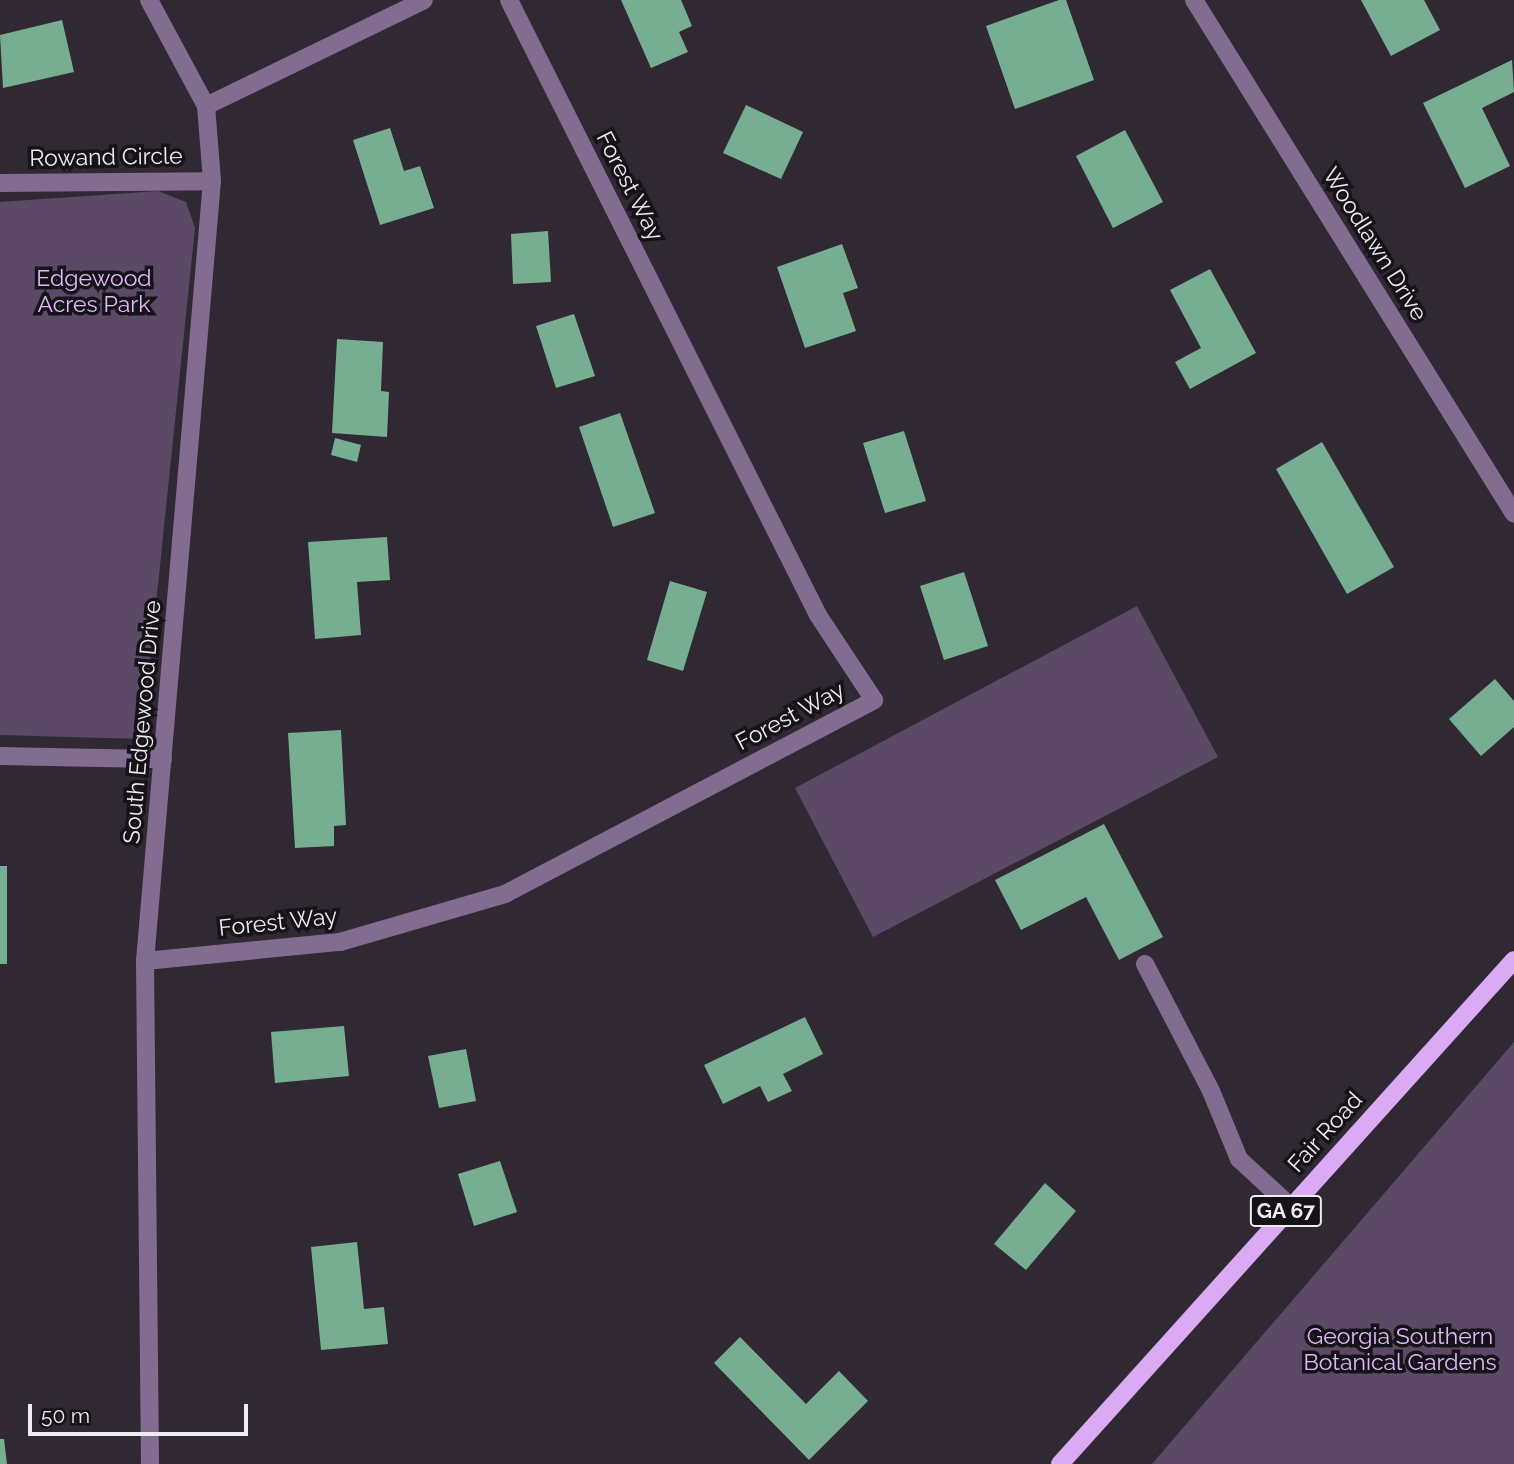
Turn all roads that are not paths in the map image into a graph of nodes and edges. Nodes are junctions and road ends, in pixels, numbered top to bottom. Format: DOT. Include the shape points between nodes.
graph roads {
  1 [pos="149,0"];
  2 [pos="424,0"];
  3 [pos="509,0"];
  4 [pos="1194,0"];
  5 [pos="206,106"];
  6 [pos="212,181"];
  7 [pos="0,184"];
  8 [pos="1514,514"];
  9 [pos="0,757"];
  10 [pos="163,759"];
  11 [pos="1514,960"];
  12 [pos="145,961"];
  13 [pos="1145,964"];
  14 [pos="1291,1206"];
  15 [pos="150,1464"];
  16 [pos="1060,1464"];
  1 -- 5 [label="street, South Edgewood Drive"];
  2 -- 5 [label="street"];
  3 -- 12 [label="street, Forest Way" via="818,615 874,700 505,894 340,942"];
  4 -- 8 [label="street, Woodlawn Drive"];
  5 -- 6 [label="street, South Edgewood Drive"];
  6 -- 7 [label="street, Rowand Circle"];
  6 -- 10 [label="street, South Edgewood Drive"];
  9 -- 10 [label="street"];
  10 -- 12 [label="street, South Edgewood Drive"];
  11 -- 14 [label="main road, Fair Road / GA 67"];
  12 -- 15 [label="street, South Edgewood Drive"];
  13 -- 14 [label="street" via="1211,1091 1240,1159"];
  14 -- 16 [label="main road, Fair Road / GA 67"];
}
